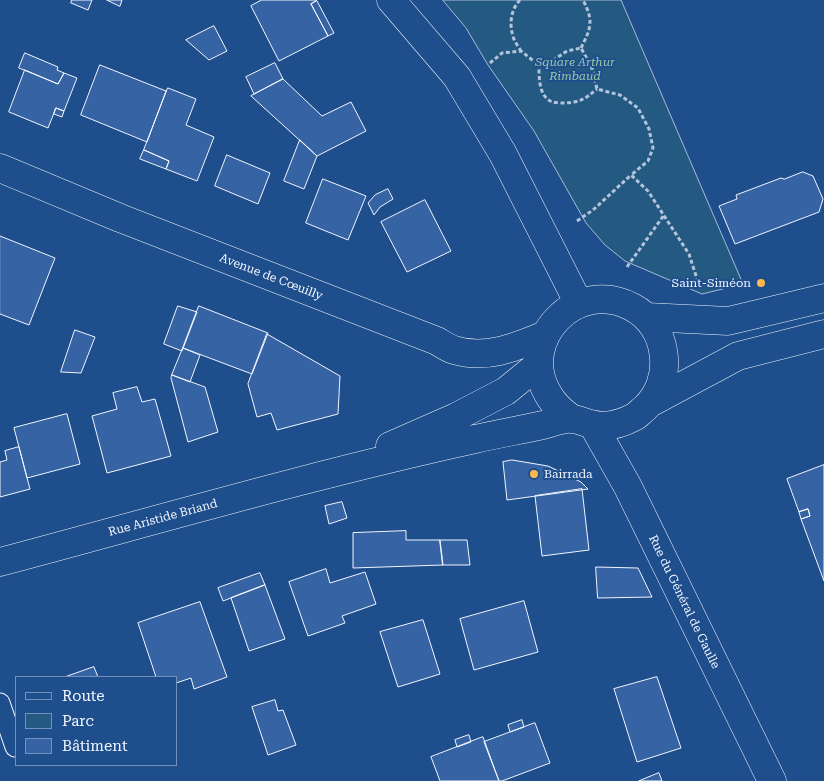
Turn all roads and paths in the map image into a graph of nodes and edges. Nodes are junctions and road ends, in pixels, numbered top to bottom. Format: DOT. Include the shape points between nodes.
graph roads {
  1 [pos="391,0"];
  2 [pos="520,0"];
  3 [pos="583,0"];
  4 [pos="581,48"];
  5 [pos="521,51"];
  6 [pos="539,63"];
  7 [pos="456,77"];
  8 [pos="596,89"];
  9 [pos="0,168"];
  10 [pos="631,175"];
  11 [pos="664,215"];
  12 [pos="548,242"];
  13 [pos="824,298"];
  14 [pos="608,300"];
  15 [pos="579,304"];
  16 [pos="647,317"];
  17 [pos="728,321"];
  18 [pos="824,334"];
  19 [pos="545,335"];
  20 [pos="539,364"];
  21 [pos="652,402"];
  22 [pos="583,422"];
  23 [pos="327,474"];
  24 [pos="0,562"];
  25 [pos="0,703"];
  26 [pos="15,744"];
  27 [pos="772,781"];
  1 -- 7 [label="street"];
  2 -- 5 [label="path" via="512,14 511,28"];
  3 -- 4 [label="path" via="591,18 589,33"];
  4 -- 6 [label="path" via="567,51 549,63"];
  4 -- 8 [label="path" via="592,68"];
  5 -- 6 [label="path"];
  5 -- 7 [label="path" via="502,53 488,65"];
  6 -- 8 [label="path" via="544,95 554,103 577,102 586,99"];
  7 -- 12 [label="street" via="503,154"];
  8 -- 10 [label="path" via="620,95 638,108 649,129 653,148 648,161"];
  9 -- 19 [label="street, Avenue de Cœuilly" via="454,350 492,353"];
  10 -- 11 [label="path" via="648,191"];
  10 -- 12 [label="path" via="592,210"];
  11 -- 14 [label="path" via="626,268"];
  11 -- 17 [label="path" via="689,254 702,294"];
  12 -- 15 [label="street"];
  13 -- 17 [label="street"];
  14 -- 15 [label="street" via="596,299"];
  14 -- 16 [label="street" via="632,307"];
  15 -- 19 [label="street" via="566,311"];
  16 -- 17 [label="street"];
  16 -- 21 [label="street" via="660,336 665,358 663,382"];
  18 -- 21 [label="street" via="738,356"];
  19 -- 20 [label="street"];
  20 -- 22 [label="street" via="541,380 548,395 558,408"];
  20 -- 23 [label="street, Rue Aristide Briand" via="506,391 456,417"];
  21 -- 22 [label="street" via="636,416 615,425"];
  22 -- 23 [label="street, Rue Aristide Briand" via="474,439"];
  22 -- 27 [label="street, Rue du Général de Gaulle" via="628,487"];
  23 -- 24 [label="street, Rue Aristide Briand"];
  25 -- 26 [label="lane"];
}
